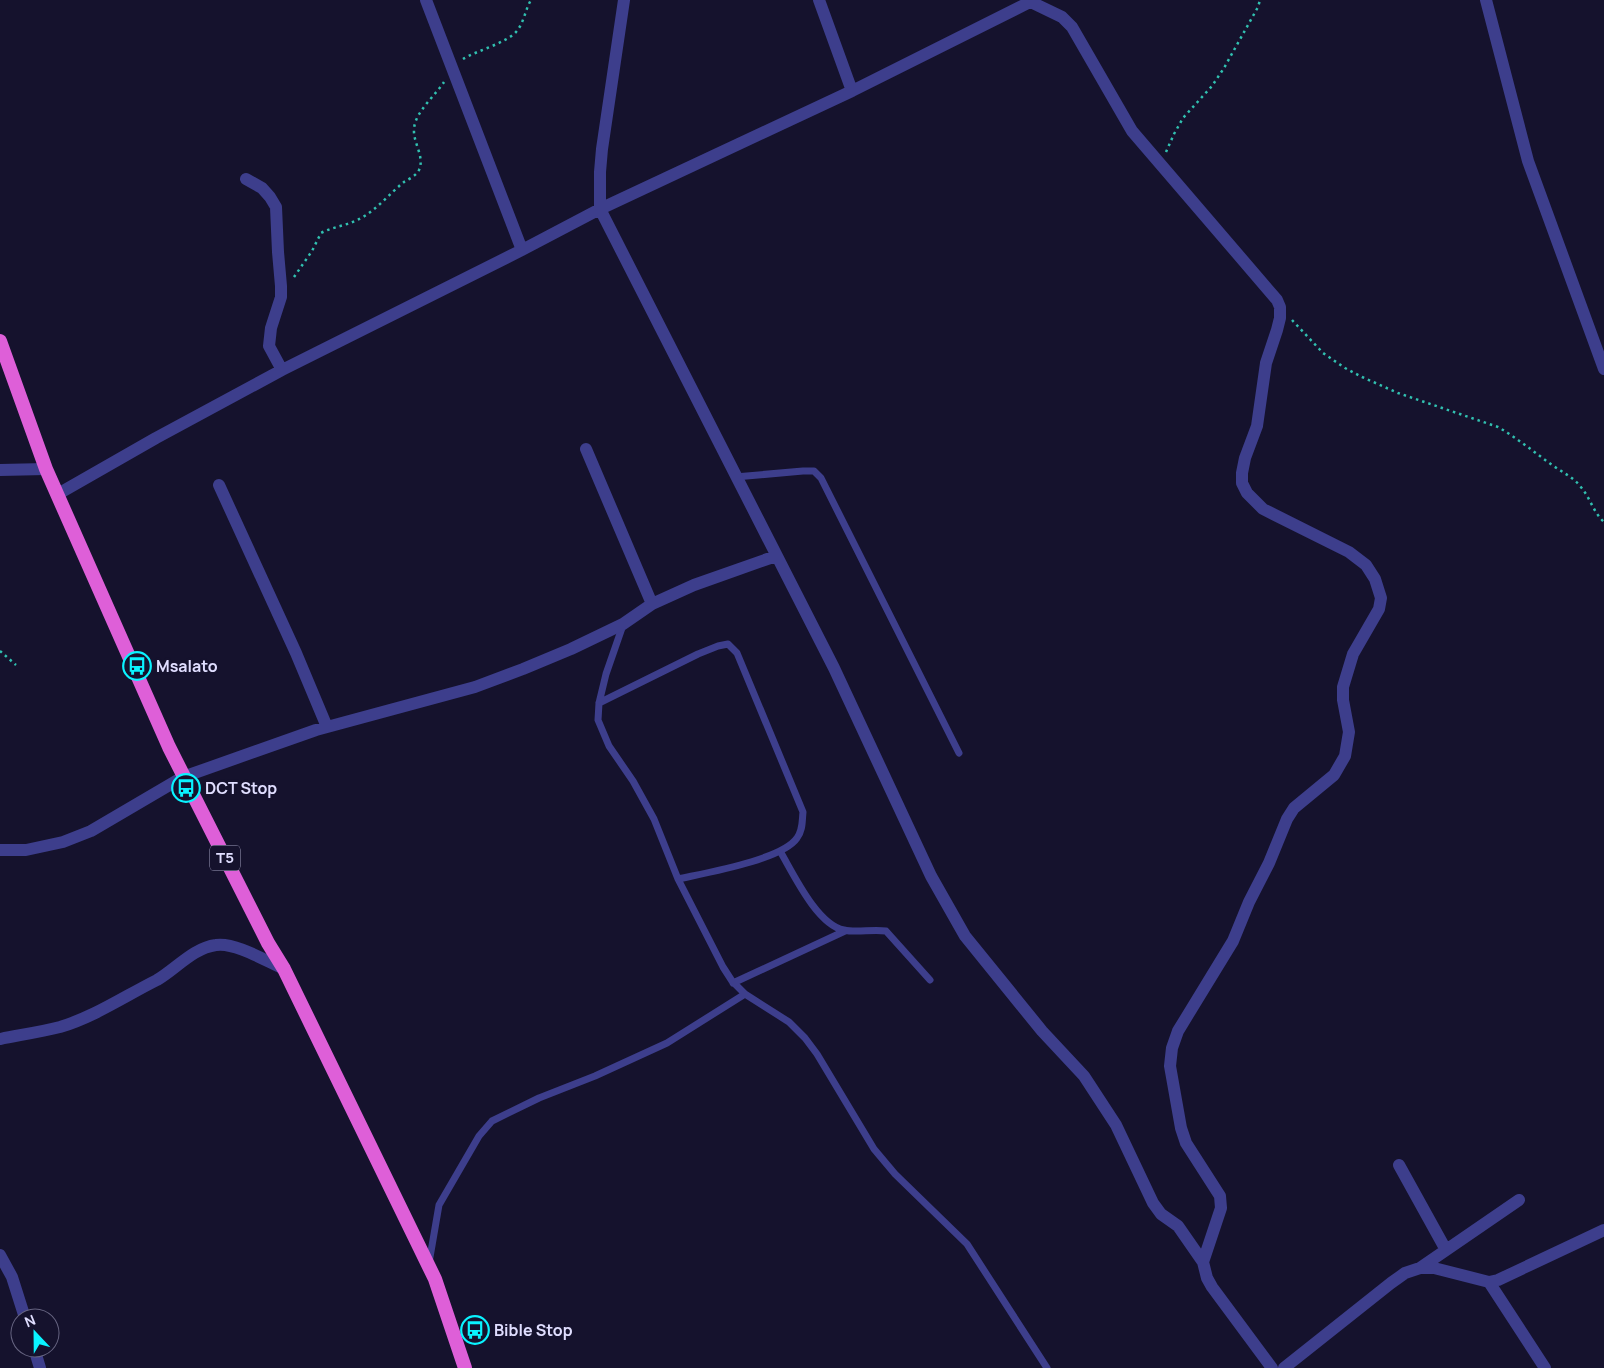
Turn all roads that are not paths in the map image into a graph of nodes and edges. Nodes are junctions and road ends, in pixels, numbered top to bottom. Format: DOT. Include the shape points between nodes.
graph roads {
  1 [pos="426,0"];
  2 [pos="624,0"];
  3 [pos="818,0"];
  4 [pos="1486,0"];
  5 [pos="1032,1"];
  6 [pos="852,91"];
  7 [pos="246,179"];
  8 [pos="600,209"];
  9 [pos="522,250"];
  10 [pos="0,341"];
  11 [pos="282,370"];
  12 [pos="1604,370"];
  13 [pos="586,449"];
  14 [pos="46,469"];
  15 [pos="0,470"];
  16 [pos="735,477"];
  17 [pos="219,485"];
  18 [pos="58,494"];
  19 [pos="776,556"];
  20 [pos="652,604"];
  21 [pos="623,624"];
  22 [pos="599,703"];
  23 [pos="327,727"];
  24 [pos="958,753"];
  25 [pos="183,777"];
  26 [pos="0,850"];
  27 [pos="780,850"];
  28 [pos="678,879"];
  29 [pos="845,931"];
  30 [pos="284,969"];
  31 [pos="930,980"];
  32 [pos="733,982"];
  33 [pos="745,994"];
  34 [pos="0,1039"];
  35 [pos="1399,1165"];
  36 [pos="1519,1200"];
  37 [pos="1604,1230"];
  38 [pos="1446,1250"];
  39 [pos="0,1255"];
  40 [pos="1203,1262"];
  41 [pos="428,1266"];
  42 [pos="1420,1268"];
  43 [pos="1489,1282"];
  44 [pos="22,1308"];
  45 [pos="1290,1366"];
  46 [pos="465,1368"];
  47 [pos="1046,1368"];
  48 [pos="1272,1368"];
  49 [pos="1545,1368"];
  1 -- 9 [label="street"];
  2 -- 8 [label="street" via="602,149"];
  3 -- 6 [label="street"];
  4 -- 12 [label="street" via="1528,161"];
  5 -- 6 [label="street"];
  5 -- 40 [label="street" via="1062,17 1072,28 1132,130 1277,300 1280,307 1277,330 1263,374 1257,426 1242,473 1247,493 1263,508 1349,552 1366,565 1381,598 1379,609 1353,654 1343,687 1349,732 1345,756 1334,775 1294,808 1287,819 1233,941 1178,1031 1172,1048 1170,1066 1183,1136 1220,1196 1221,1208"];
  6 -- 8 [label="street"];
  7 -- 11 [label="street" via="262,188 276,207 281,297 269,346"];
  8 -- 9 [label="street"];
  8 -- 16 [label="street"];
  9 -- 11 [label="street"];
  10 -- 14 [label="highway, T5"];
  11 -- 18 [label="street"];
  13 -- 20 [label="street"];
  14 -- 15 [label="street"];
  14 -- 18 [label="highway, T5"];
  16 -- 19 [label="street"];
  16 -- 24 [label="lane" via="814,471 821,478"];
  17 -- 23 [label="street"];
  18 -- 25 [label="highway, T5"];
  19 -- 20 [label="street" via="694,585"];
  19 -- 40 [label="street" via="834,668 931,876 965,936 1042,1031 1084,1076 1116,1124 1153,1203 1161,1214 1178,1226"];
  20 -- 21 [label="street"];
  21 -- 22 [label="lane"];
  21 -- 23 [label="street" via="571,649 475,687"];
  22 -- 27 [label="lane" via="698,654 728,644 737,653 803,812 797,840"];
  22 -- 28 [label="lane" via="598,720 602,733 654,819"];
  23 -- 25 [label="street"];
  25 -- 26 [label="street" via="91,831 63,842 26,850"];
  25 -- 30 [label="highway, T5"];
  27 -- 28 [label="lane" via="756,860"];
  27 -- 29 [label="lane" via="822,916 833,927"];
  28 -- 32 [label="lane"];
  29 -- 31 [label="lane" via="886,931"];
  29 -- 32 [label="lane"];
  30 -- 34 [label="street" via="250,952 217,944 86,1017 61,1026"];
  30 -- 41 [label="highway, T5"];
  32 -- 33 [label="lane"];
  33 -- 41 [label="lane" via="667,1043 492,1121 479,1136 439,1205"];
  33 -- 47 [label="lane" via="789,1022 805,1038 874,1149 967,1244"];
  35 -- 38 [label="street"];
  36 -- 38 [label="street"];
  37 -- 43 [label="street" via="1510,1276"];
  38 -- 42 [label="street"];
  39 -- 44 [label="street"];
  40 -- 48 [label="street" via="1206,1278"];
  41 -- 46 [label="highway, T5"];
  42 -- 43 [label="street" via="1434,1268"];
  42 -- 45 [label="street" via="1391,1283"];
  43 -- 49 [label="street"];
}
